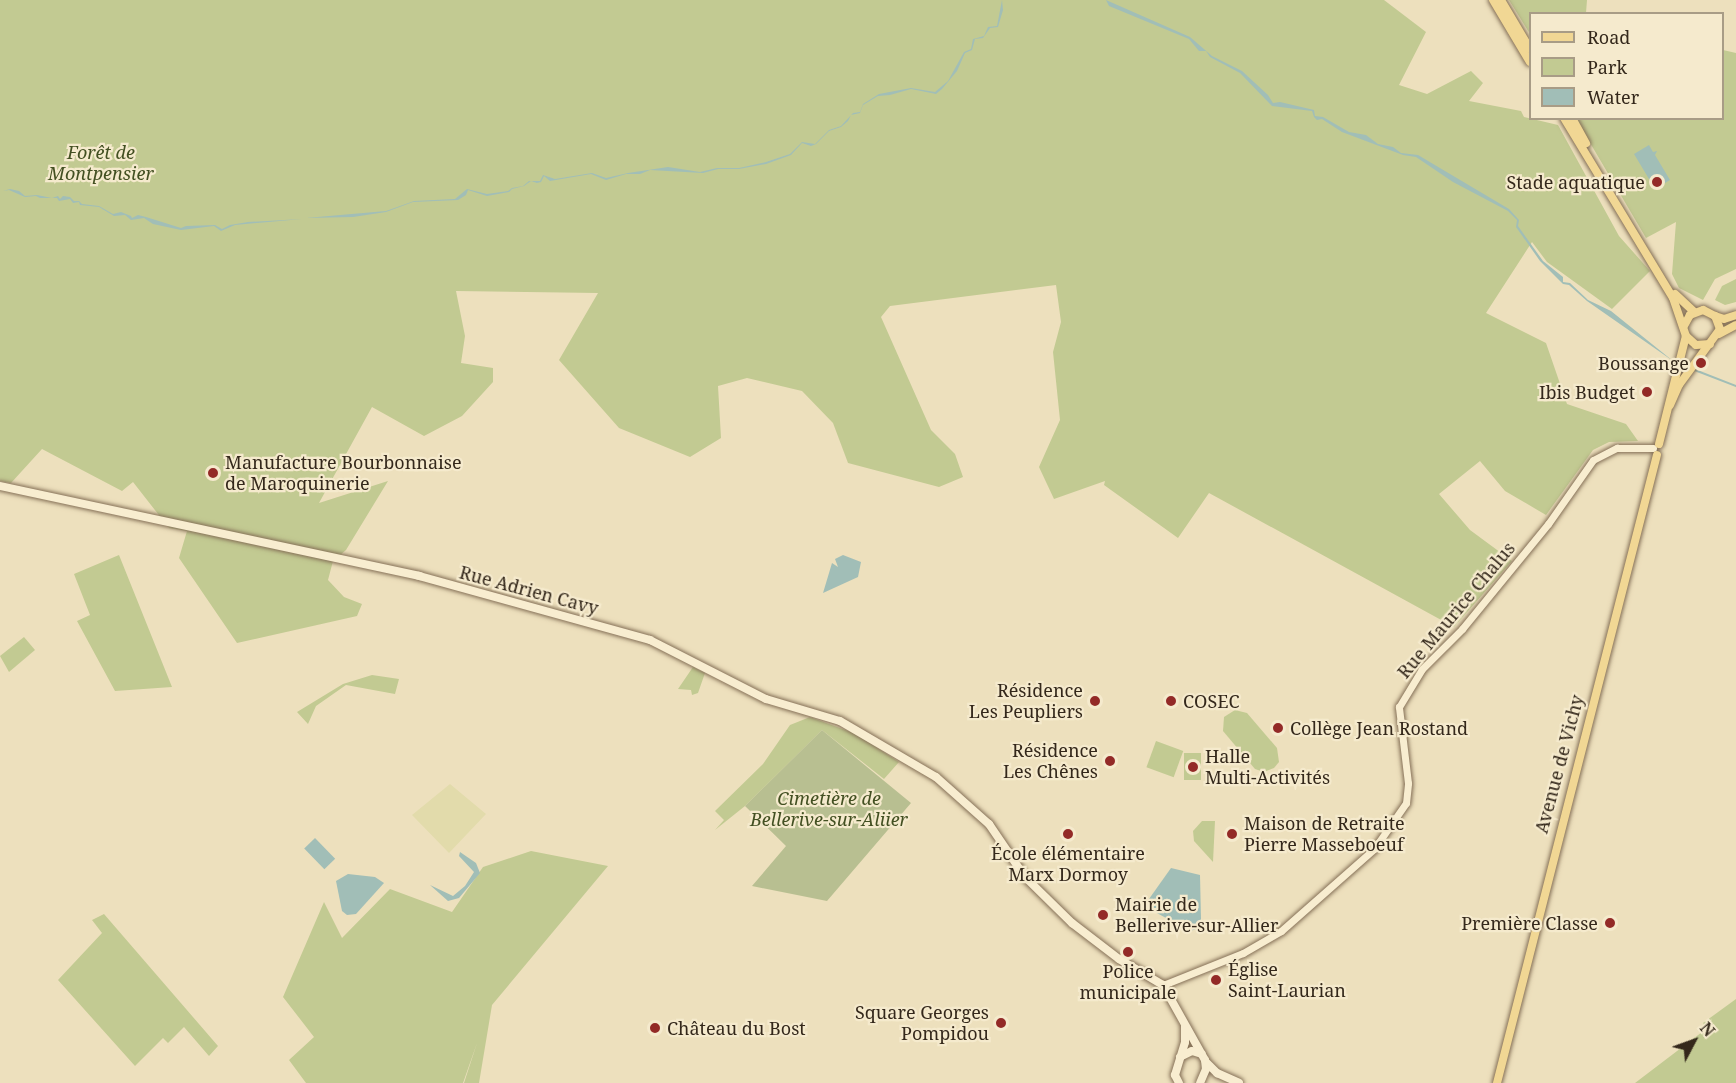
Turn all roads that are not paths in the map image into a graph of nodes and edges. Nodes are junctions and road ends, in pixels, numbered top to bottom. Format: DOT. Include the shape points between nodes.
graph roads {
  1 [pos="1493,0"];
  2 [pos="1501,0"];
  3 [pos="1529,47"];
  4 [pos="1529,60"];
  5 [pos="1565,120"];
  6 [pos="1573,120"];
  7 [pos="1694,312"];
  8 [pos="1736,315"];
  9 [pos="1715,316"];
  10 [pos="1736,325"];
  11 [pos="1685,332"];
  12 [pos="1719,334"];
  13 [pos="1710,344"];
  14 [pos="1670,405"];
  15 [pos="1656,449"];
  16 [pos="0,486"];
  17 [pos="1163,985"];
  18 [pos="1185,1025"];
  19 [pos="1202,1054"];
  20 [pos="1180,1058"];
  21 [pos="1206,1062"];
  22 [pos="1175,1080"];
  23 [pos="1200,1083"];
  24 [pos="1239,1083"];
  25 [pos="1497,1083"];
  1 -- 4 [label="main road"];
  2 -- 3 [label="main road"];
  5 -- 11 [label="main road" via="1672,297"];
  6 -- 7 [label="main road" via="1676,296"];
  7 -- 9 [label="main road" via="1707,311"];
  7 -- 11 [label="main road"];
  8 -- 9 [label="main road"];
  9 -- 12 [label="main road"];
  10 -- 12 [label="main road"];
  11 -- 13 [label="main road" via="1696,345"];
  11 -- 14 [label="main road, Avenue de Vichy"];
  12 -- 13 [label="main road"];
  13 -- 14 [label="main road, Avenue de Vichy" via="1679,385"];
  14 -- 15 [label="main road, Avenue de Vichy"];
  15 -- 17 [label="street, Rue Maurice Chalus" via="1607,450 1593,460 1476,612 1430,660 1399,707 1407,794 1394,824 1374,849 1294,922 1255,948"];
  15 -- 25 [label="main road, Avenue de Vichy"];
  16 -- 17 [label="main road, Rue Adrien Cavy" via="419,576 650,640 766,699 840,720 944,782 976,809 1025,877 1072,923 1137,971"];
  17 -- 18 [label="main road"];
  18 -- 19 [label="main road"];
  18 -- 20 [label="main road"];
  19 -- 20 [label="main road" via="1192,1051"];
  19 -- 21 [label="main road"];
  20 -- 22 [label="main road"];
  21 -- 23 [label="main road"];
  21 -- 24 [label="main road" via="1217,1073"];
}
